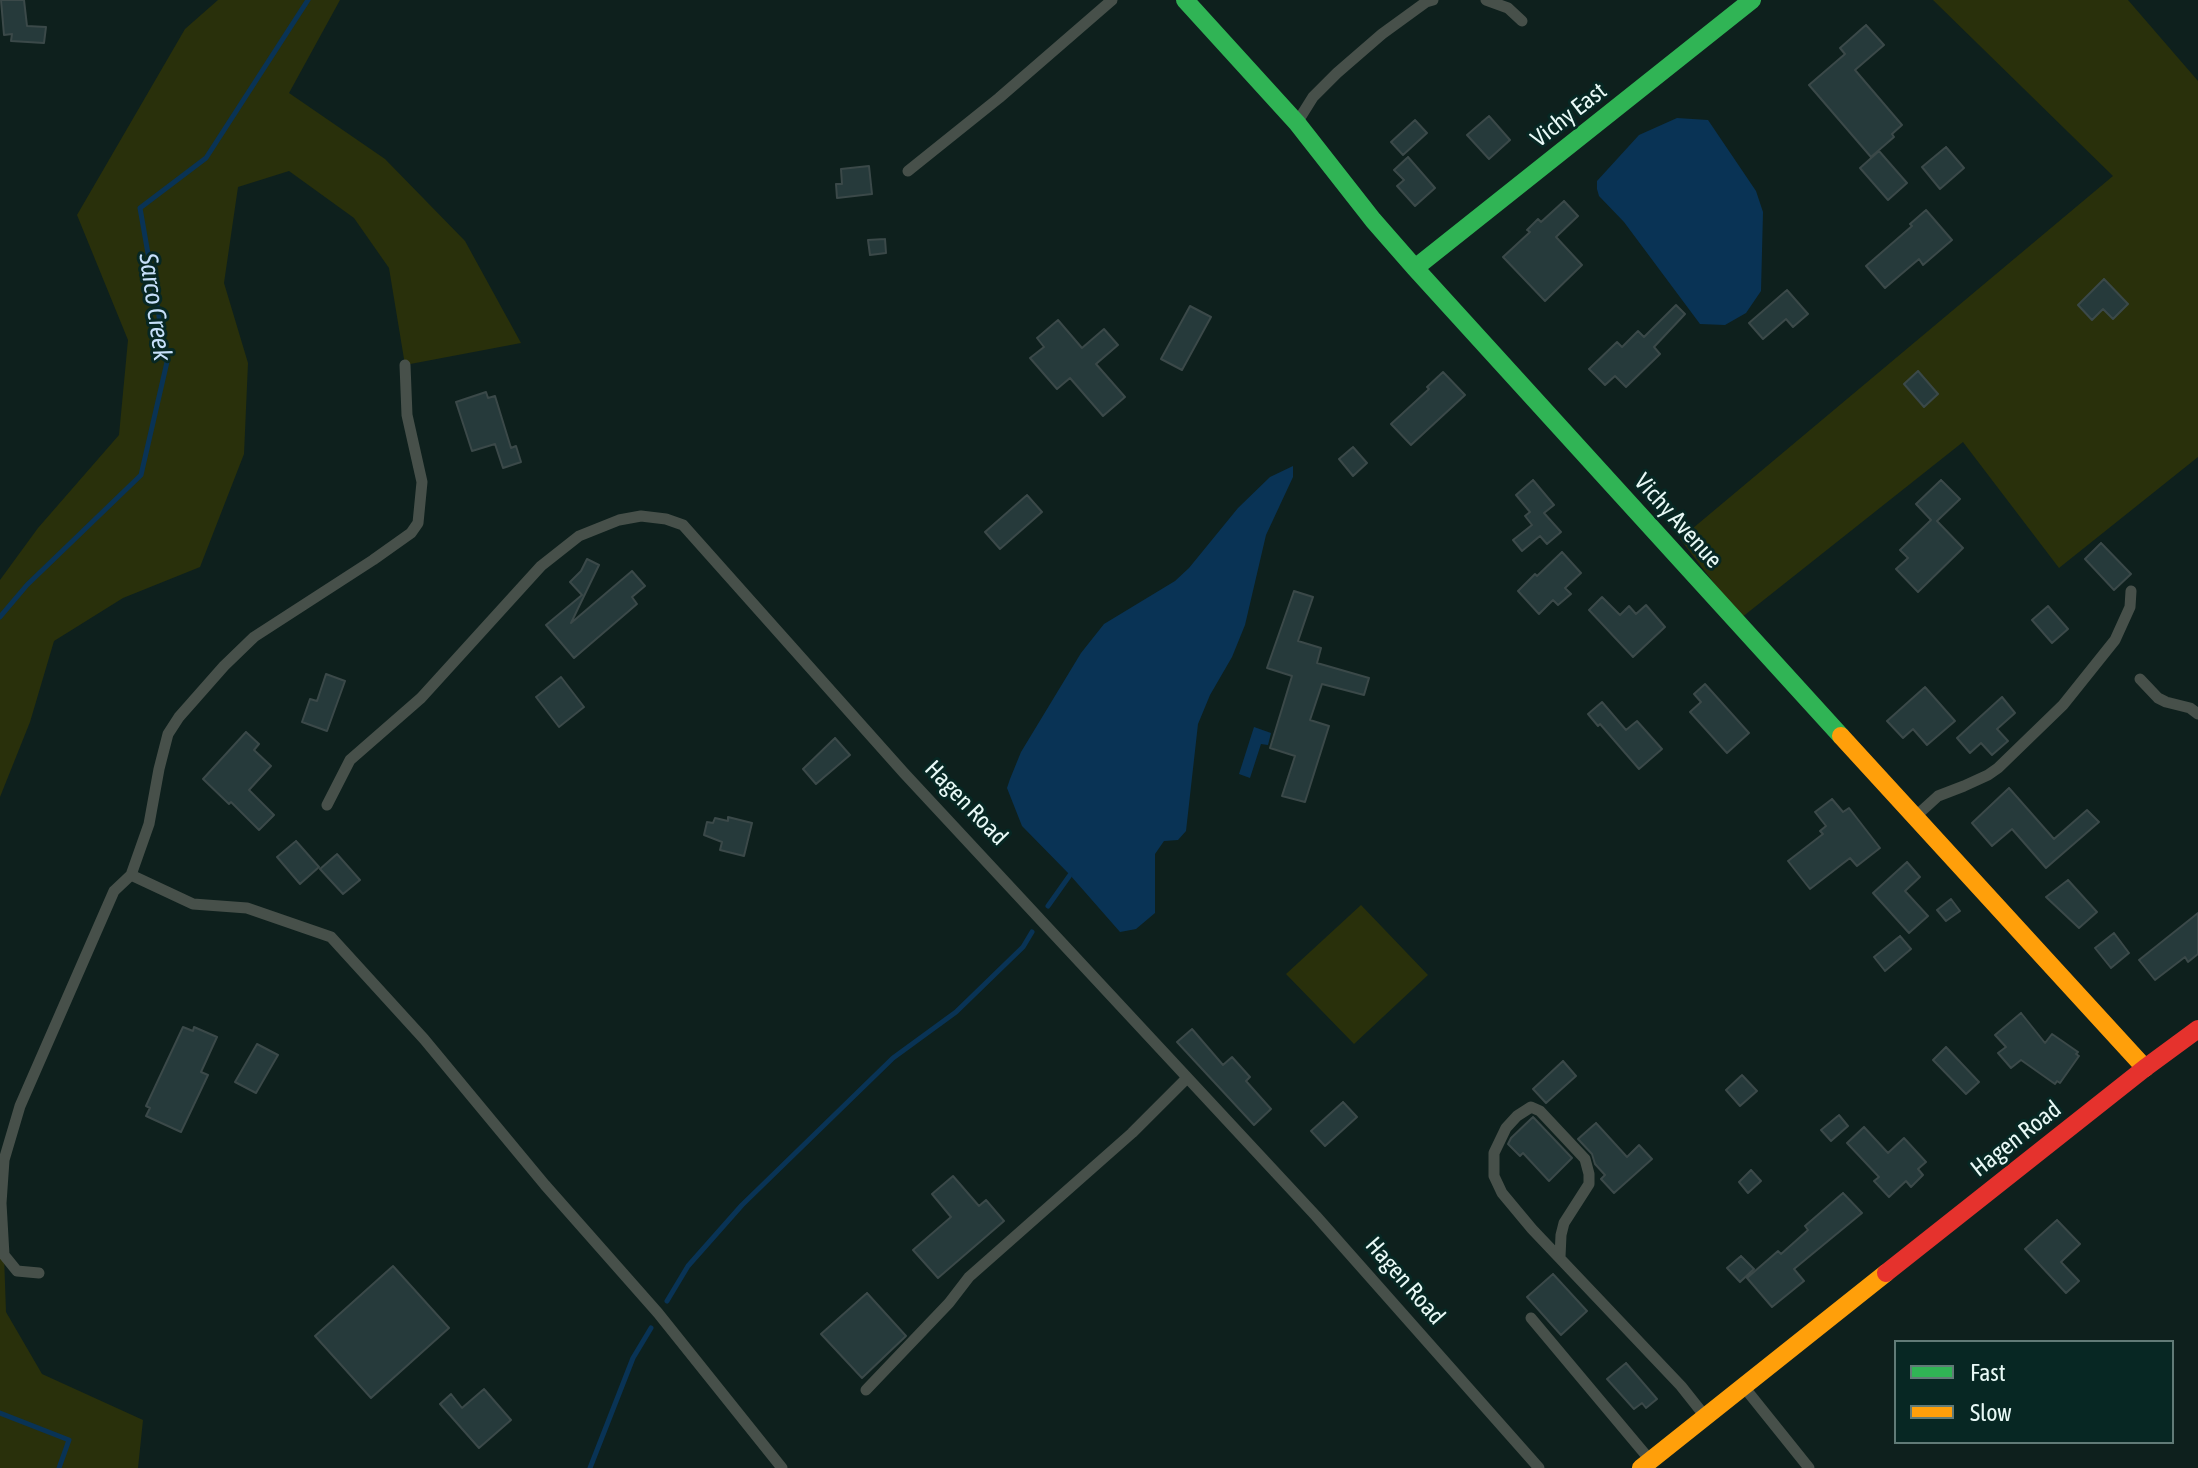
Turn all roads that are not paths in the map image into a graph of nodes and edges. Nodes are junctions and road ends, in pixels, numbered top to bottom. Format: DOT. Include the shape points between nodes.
graph roads {
  1 [pos="1112,0"];
  2 [pos="1185,0"];
  3 [pos="1433,0"];
  4 [pos="1486,0"];
  5 [pos="1752,0"];
  6 [pos="1522,21"];
  7 [pos="1297,123"];
  8 [pos="908,171"];
  9 [pos="1415,268"];
  10 [pos="405,365"];
  11 [pos="2131,591"];
  12 [pos="2140,679"];
  13 [pos="2198,714"];
  14 [pos="327,805"];
  15 [pos="1915,817"];
  16 [pos="131,875"];
  17 [pos="2198,1029"];
  18 [pos="2145,1068"];
  19 [pos="1187,1078"];
  20 [pos="1560,1257"];
  21 [pos="39,1273"];
  22 [pos="1531,1318"];
  23 [pos="1743,1386"];
  24 [pos="866,1390"];
  25 [pos="1704,1416"];
  26 [pos="1646,1464"];
  27 [pos="782,1468"];
  28 [pos="1539,1468"];
  29 [pos="1809,1468"];
  1 -- 8 [label="lane"];
  2 -- 7 [label="street, Vichy Avenue"];
  3 -- 7 [label="lane" via="1337,73"];
  4 -- 6 [label="lane" via="1508,8"];
  5 -- 9 [label="street, Vichy East"];
  7 -- 9 [label="street, Vichy Avenue"];
  9 -- 15 [label="street, Vichy Avenue"];
  10 -- 16 [label="lane" via="407,415 422,482 418,523 373,560 254,637 179,717 168,734 149,824"];
  11 -- 15 [label="lane" via="2130,607 2115,640 2063,705 1998,768 1938,796"];
  12 -- 13 [label="lane" via="2158,698"];
  14 -- 19 [label="lane, Hagen Road" via="350,760 421,698 541,566 579,536 619,520 666,519 683,525"];
  15 -- 18 [label="street, Vichy Avenue"];
  16 -- 21 [label="lane" via="114,891 92,940 20,1106 4,1160 4,1255 17,1271"];
  16 -- 27 [label="lane" via="193,904 247,908 331,937 652,1307"];
  17 -- 18 [label="street, Hagen Road"];
  18 -- 23 [label="street, Hagen Road"];
  19 -- 24 [label="lane" via="969,1277"];
  19 -- 28 [label="lane, Hagen Road"];
  20 -- 20 [label="lane" via="1564,1223 1589,1184 1589,1174 1585,1159 1531,1107 1500,1138 1494,1176 1502,1193"];
  20 -- 25 [label="lane"];
  22 -- 26 [label="lane"];
  23 -- 25 [label="street, Hagen Road"];
  23 -- 29 [label="lane"];
  25 -- 26 [label="street, Hagen Road"];
}
